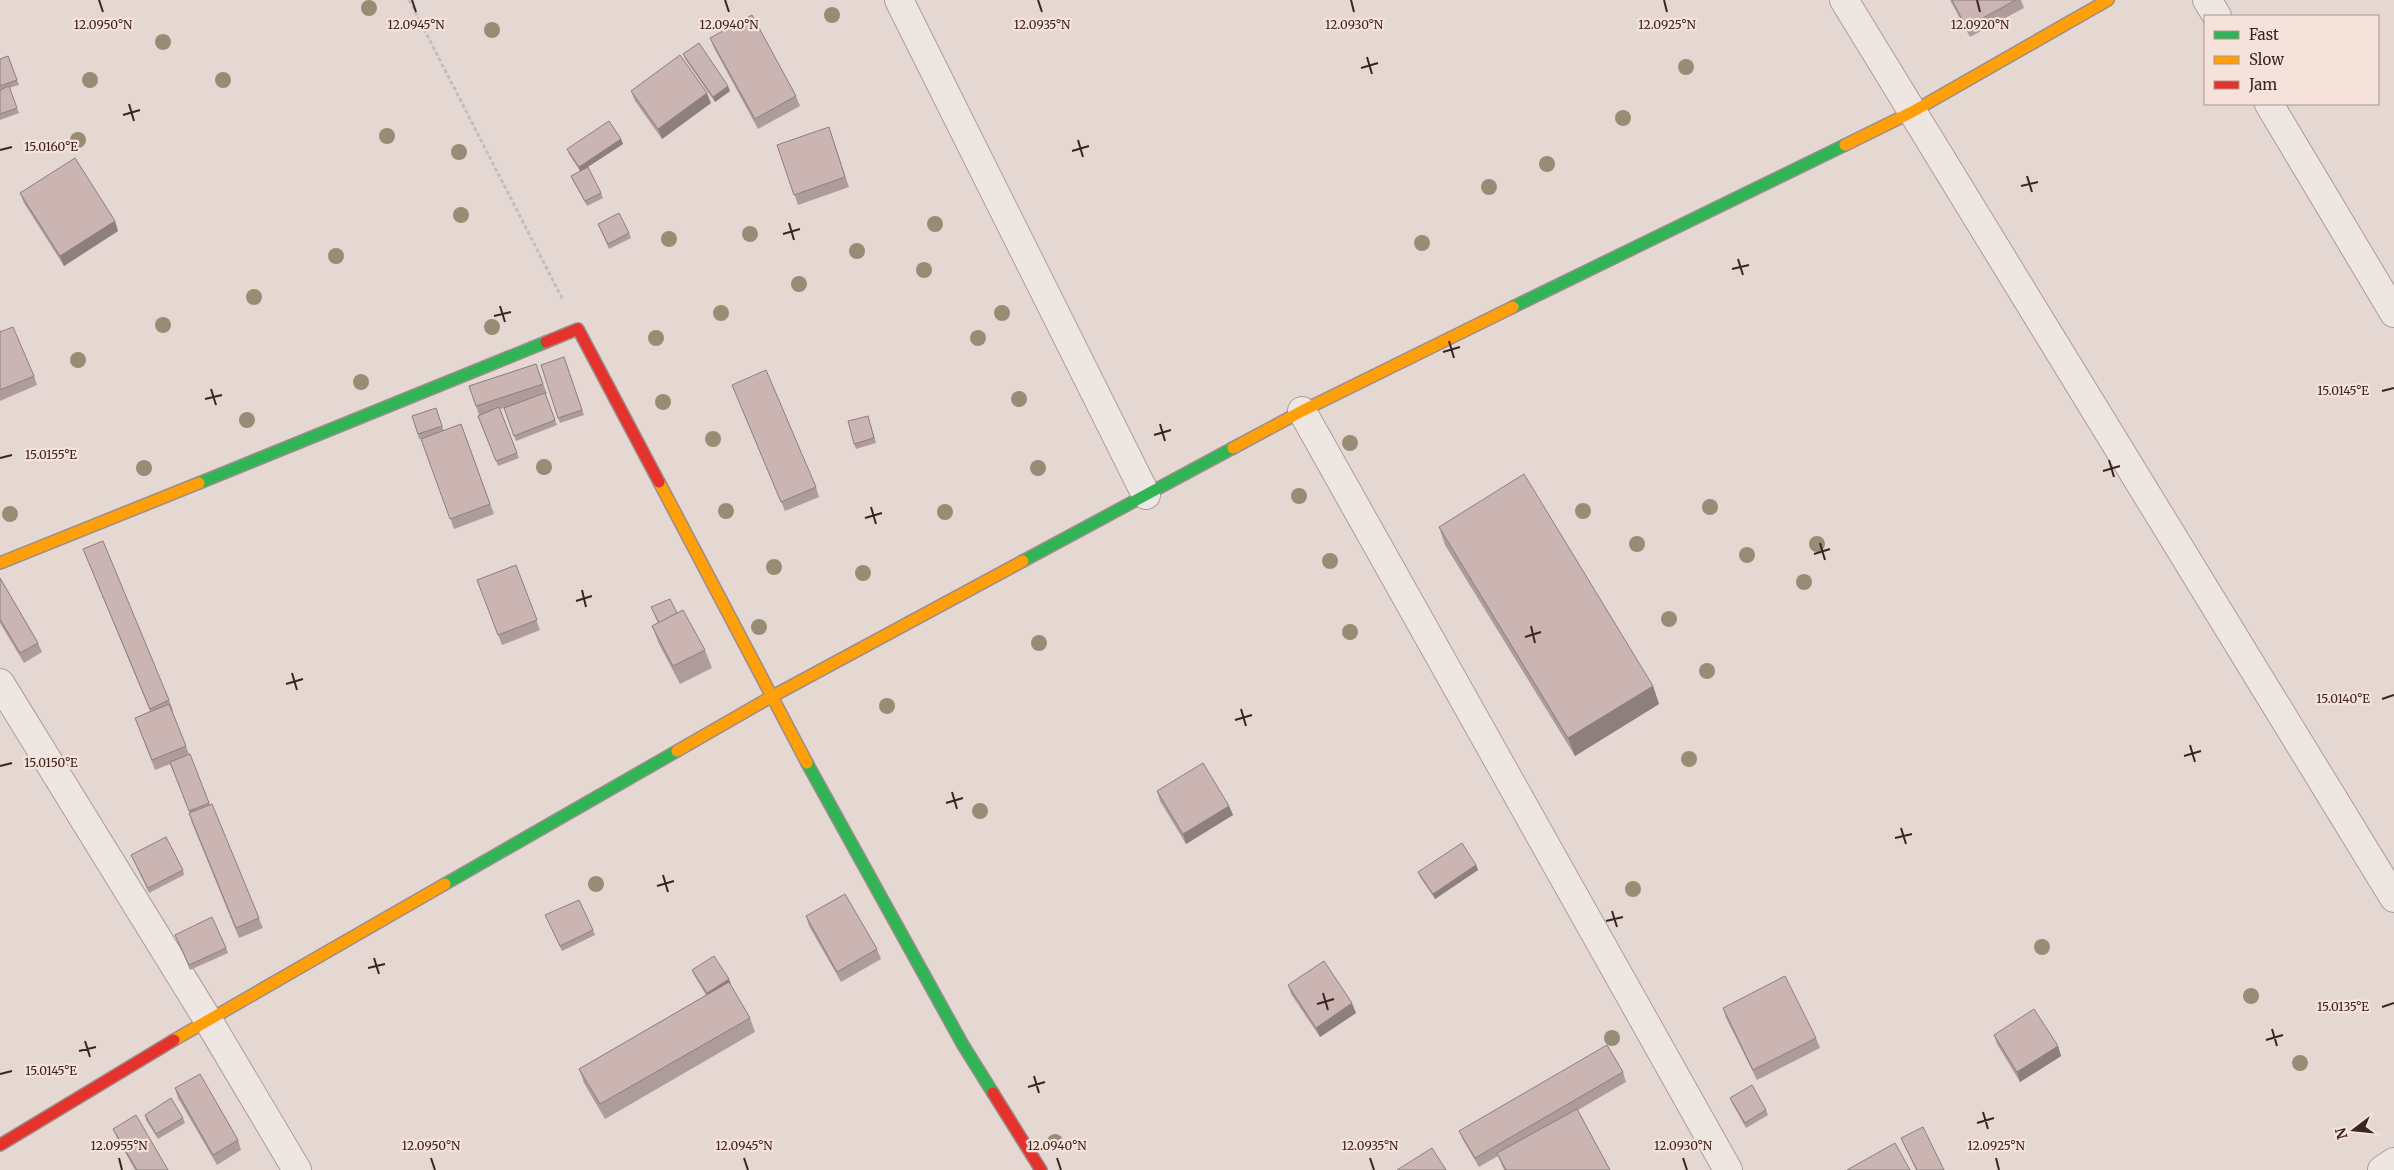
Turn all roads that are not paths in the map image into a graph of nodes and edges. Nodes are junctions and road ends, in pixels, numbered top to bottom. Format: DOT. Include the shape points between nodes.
graph roads {
  1 [pos="899,0"];
  2 [pos="1844,0"];
  3 [pos="2108,0"];
  4 [pos="2207,0"];
  5 [pos="2216,15"];
  6 [pos="2270,105"];
  7 [pos="1912,112"];
  8 [pos="2394,313"];
  9 [pos="1302,411"];
  10 [pos="1146,495"];
  11 [pos="0,563"];
  12 [pos="0,683"];
  13 [pos="771,697"];
  14 [pos="2394,898"];
  15 [pos="208,1020"];
  16 [pos="0,1145"];
  17 [pos="2394,1162"];
  18 [pos="297,1170"];
  19 [pos="1041,1170"];
  20 [pos="1728,1170"];
  21 [pos="2382,1170"];
  1 -- 10 [label="street"];
  2 -- 7 [label="street"];
  3 -- 7 [label="street"];
  4 -- 5 [label="street"];
  6 -- 8 [label="street"];
  7 -- 9 [label="street"];
  7 -- 14 [label="street"];
  9 -- 10 [label="street"];
  9 -- 20 [label="street"];
  10 -- 13 [label="street"];
  11 -- 13 [label="street" via="578,329"];
  12 -- 15 [label="street"];
  13 -- 15 [label="street"];
  13 -- 19 [label="street" via="963,1045"];
  15 -- 16 [label="street"];
  15 -- 18 [label="street"];
  17 -- 21 [label="street"];
}
